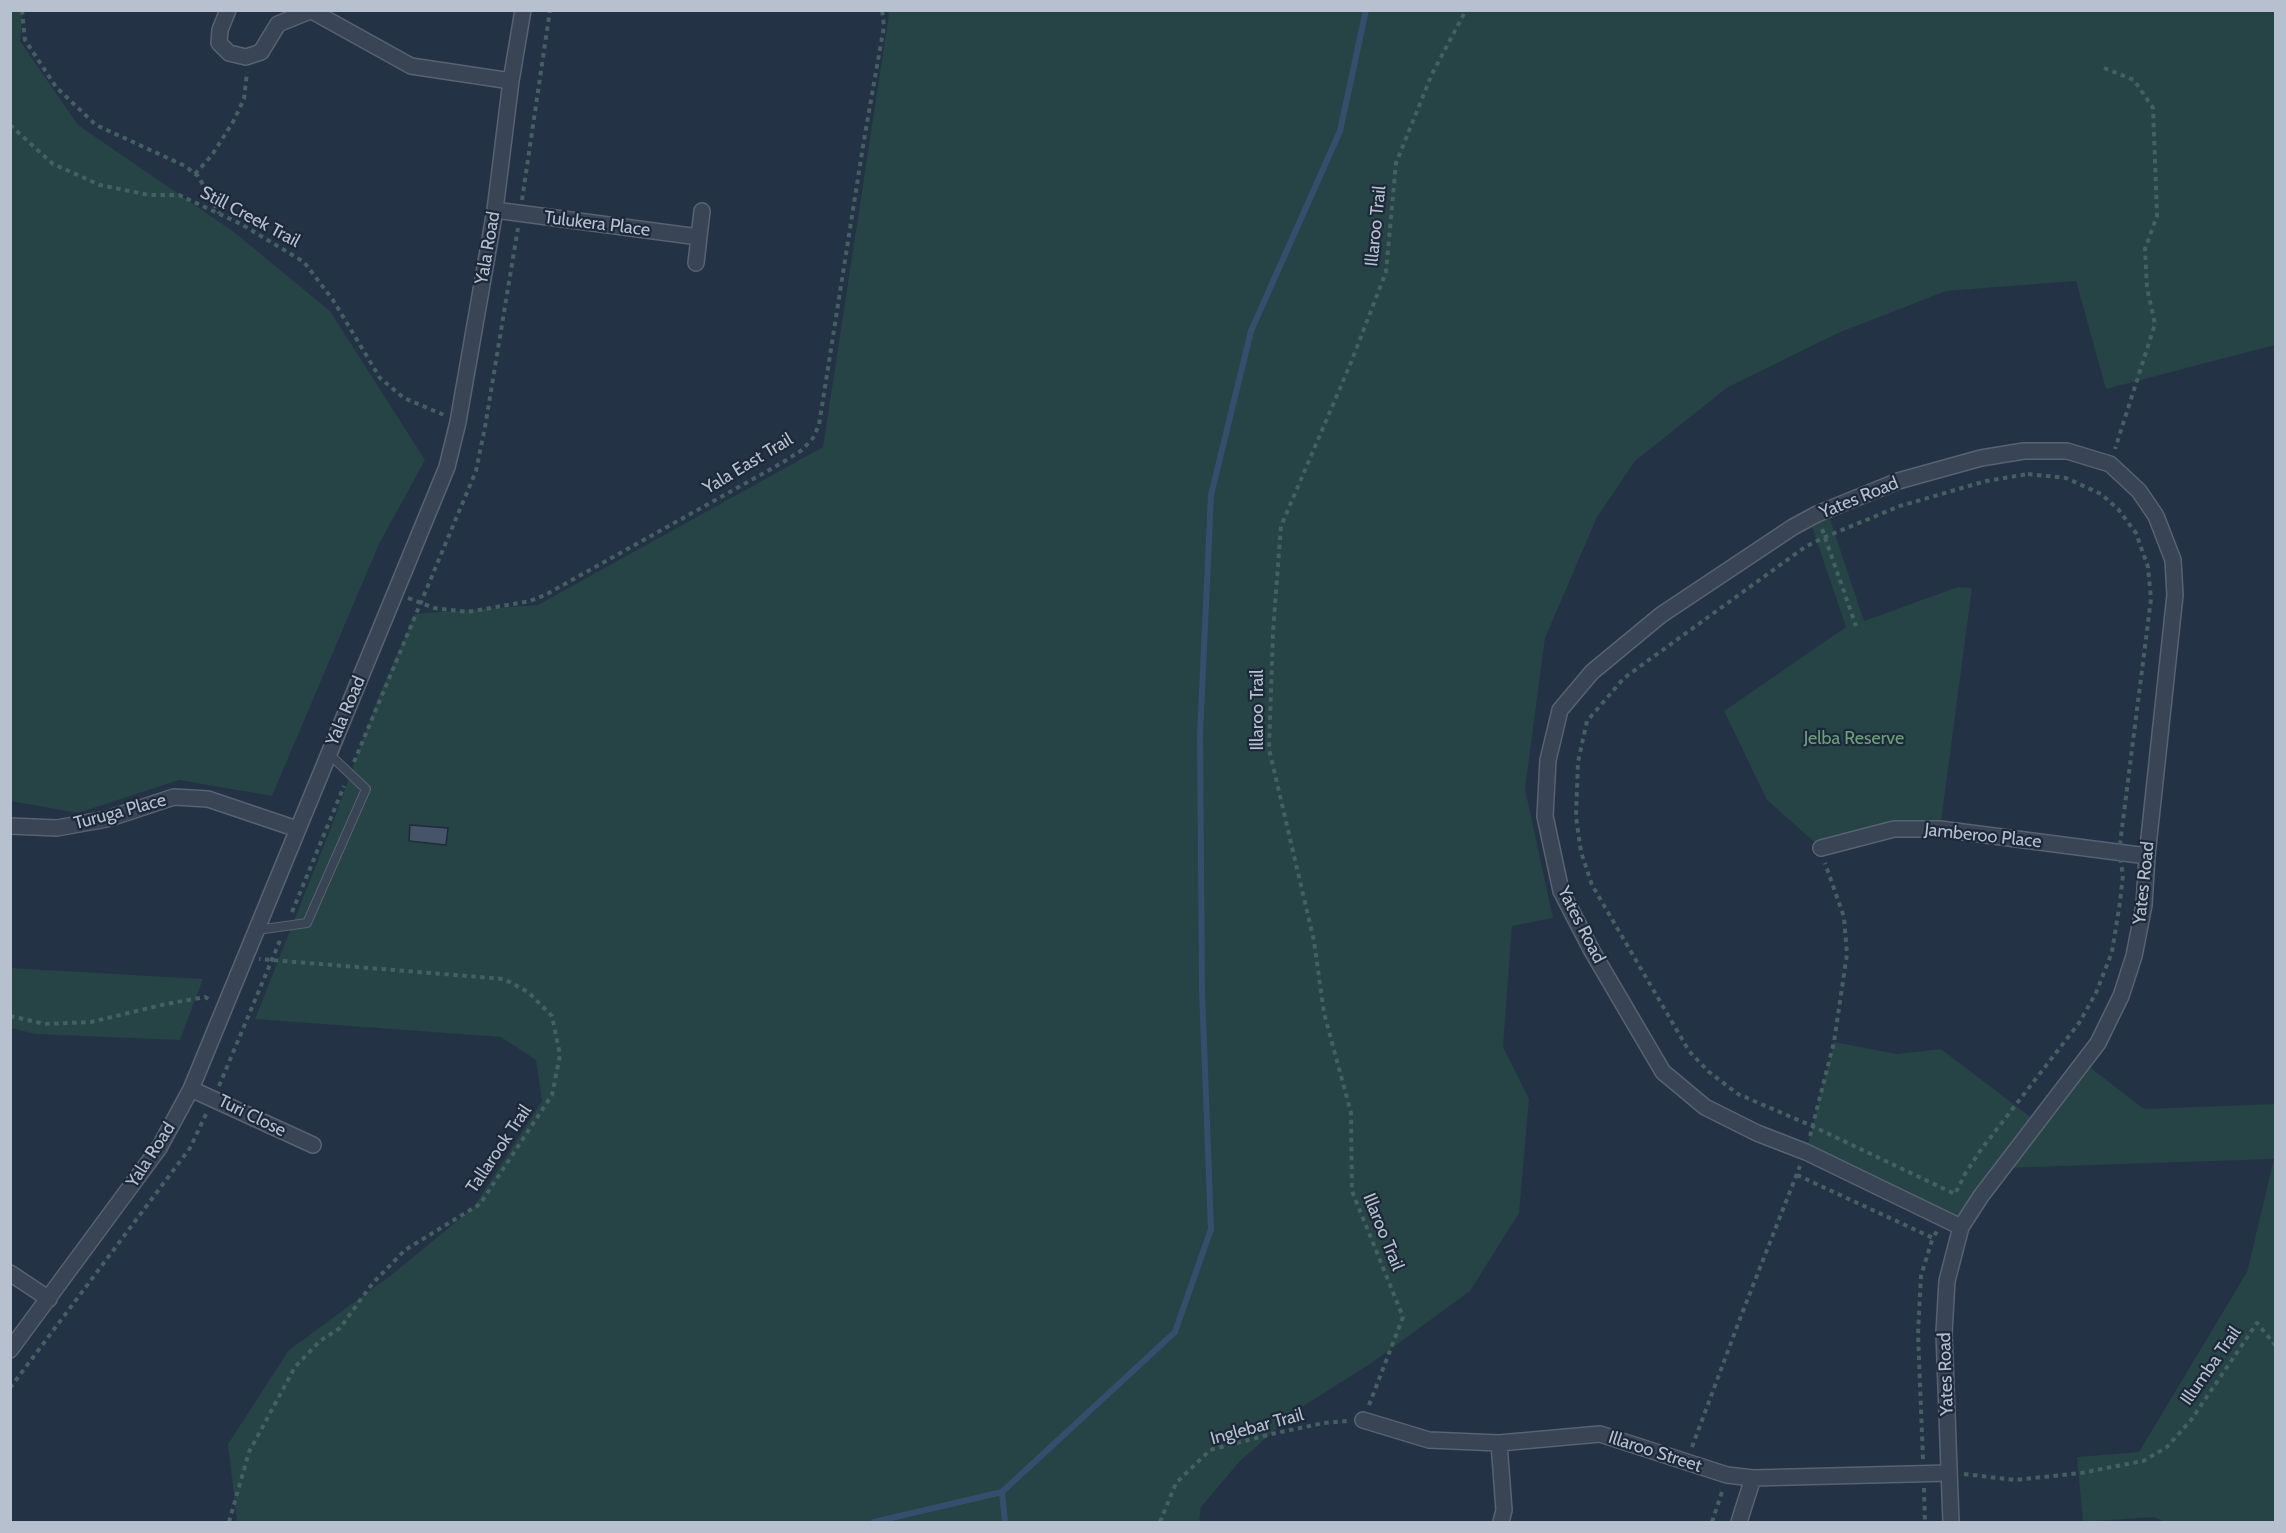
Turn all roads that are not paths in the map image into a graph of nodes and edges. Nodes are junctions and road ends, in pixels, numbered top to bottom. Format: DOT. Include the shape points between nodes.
graph roads {
  1 [pos="228,10"];
  2 [pos="524,10"];
  3 [pos="310,11"];
  4 [pos="511,81"];
  5 [pos="495,210"];
  6 [pos="702,211"];
  7 [pos="699,237"];
  8 [pos="696,263"];
  9 [pos="329,754"];
  10 [pos="10,826"];
  11 [pos="297,829"];
  12 [pos="1821,848"];
  13 [pos="2147,856"];
  14 [pos="257,930"];
  15 [pos="190,1089"];
  16 [pos="312,1145"];
  17 [pos="1961,1227"];
  18 [pos="10,1273"];
  19 [pos="49,1299"];
  20 [pos="10,1350"];
  21 [pos="1363,1420"];
  22 [pos="1499,1443"];
  23 [pos="1949,1473"];
  24 [pos="1753,1478"];
  25 [pos="1501,1522"];
  26 [pos="1738,1522"];
  27 [pos="1951,1522"];
  1 -- 3 [label="street" via="219,43 229,53 246,57 261,52 278,24"];
  2 -- 4 [label="street, Yala Road"];
  3 -- 4 [label="street" via="411,66"];
  4 -- 5 [label="street, Yala Road"];
  5 -- 7 [label="street, Tulukera Place"];
  5 -- 9 [label="street, Yala Road" via="447,467"];
  6 -- 7 [label="street"];
  7 -- 8 [label="street"];
  9 -- 11 [label="street, Yala Road"];
  9 -- 14 [label="lane" via="366,789 307,923"];
  10 -- 11 [label="street, Turuga Place" via="57,828 107,819 174,797 208,799"];
  11 -- 14 [label="street, Yala Road"];
  12 -- 13 [label="street, Jamberoo Place" via="1894,829 1940,829"];
  13 -- 17 [label="street, Yates Road" via="2144,905 2134,956 2121,996 2098,1042"];
  13 -- 17 [label="street, Yates Road" via="2175,595 2173,560 2156,516 2139,491 2110,464 2067,451 2024,451 1981,458 1898,481 1817,514 1661,615 1592,672 1560,710 1548,760 1545,816 1561,891 1663,1072 1705,1107"];
  14 -- 15 [label="street, Yala Road"];
  15 -- 16 [label="street, Turi Close"];
  15 -- 19 [label="street, Yala Road" via="159,1148"];
  17 -- 23 [label="street, Yates Road" via="1947,1281 1944,1333"];
  18 -- 19 [label="street"];
  19 -- 20 [label="street, Yala Road"];
  21 -- 22 [label="street, Illaroo Street" via="1429,1440"];
  22 -- 24 [label="street, Illaroo Street" via="1600,1434 1727,1475"];
  22 -- 25 [label="street" via="1504,1510"];
  23 -- 24 [label="street, Illaroo Street"];
  23 -- 27 [label="street, Yates Road"];
  24 -- 26 [label="street"];
}
